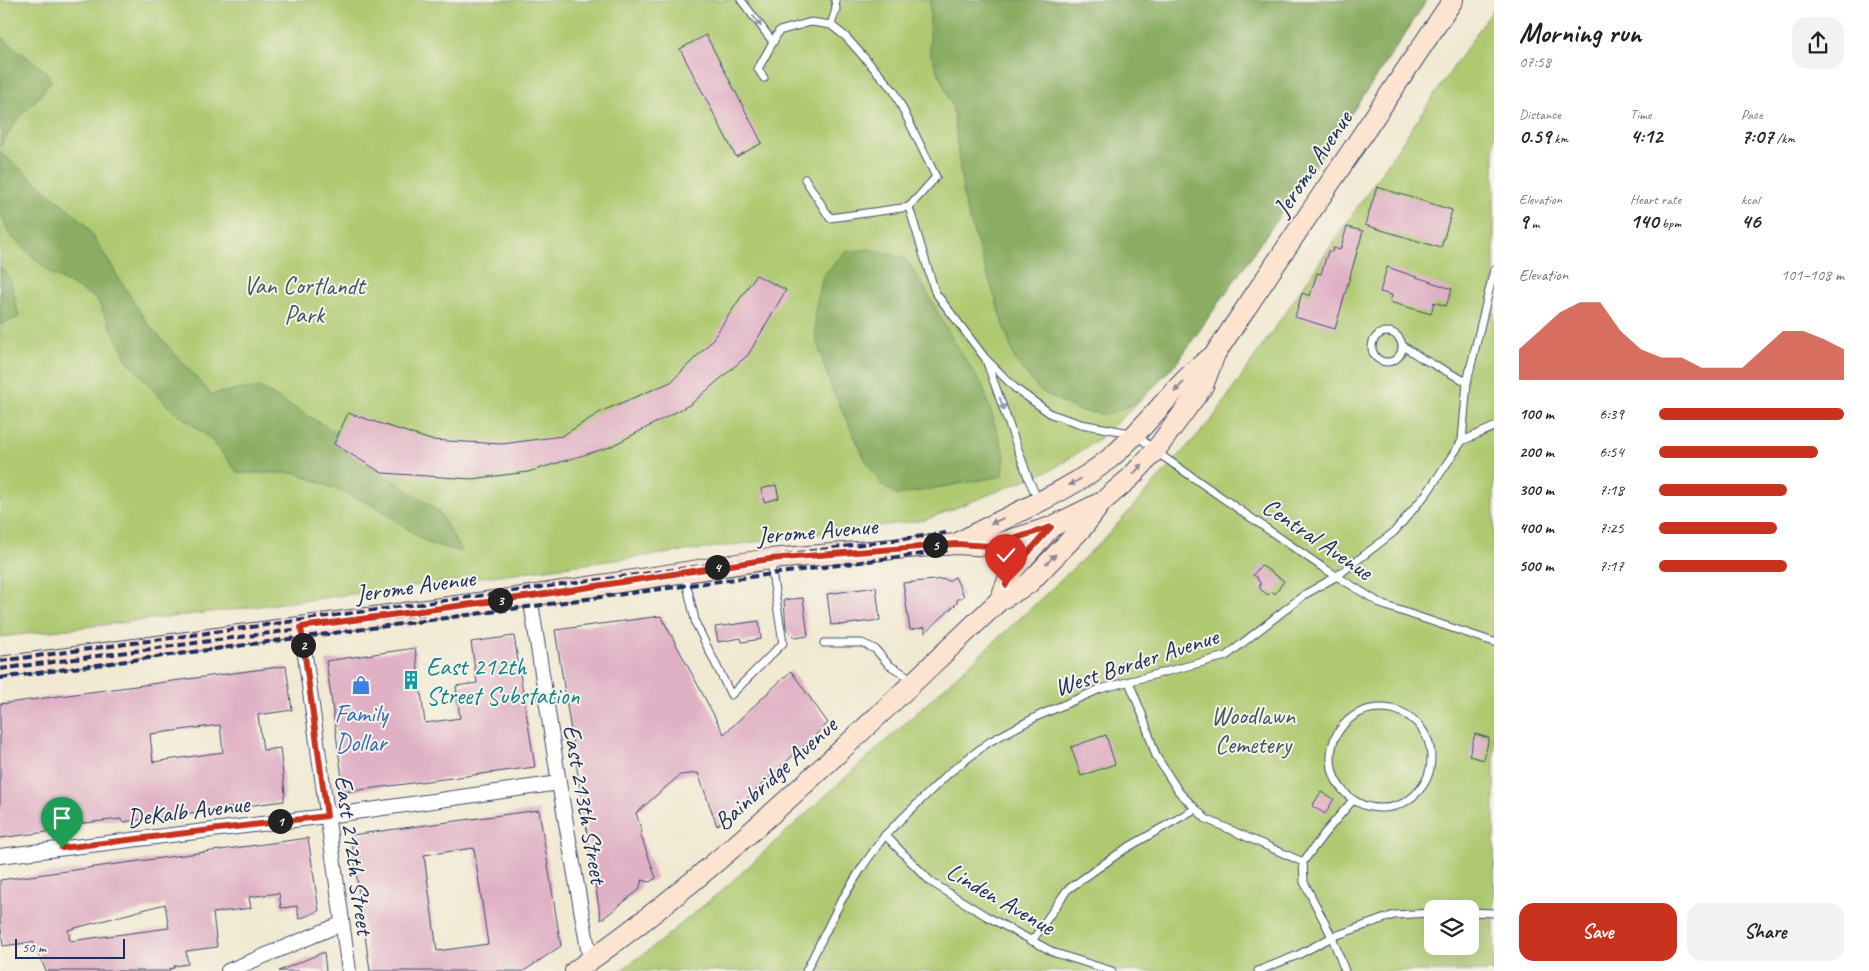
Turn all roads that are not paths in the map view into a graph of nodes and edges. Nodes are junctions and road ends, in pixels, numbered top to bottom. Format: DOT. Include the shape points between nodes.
graph roads {
  1 [pos="741,0"];
  2 [pos="834,0"];
  3 [pos="1453,0"];
  4 [pos="832,25"];
  5 [pos="773,42"];
  6 [pos="764,78"];
  7 [pos="805,179"];
  8 [pos="909,207"];
  9 [pos="1494,270"];
  10 [pos="1403,346"];
  11 [pos="1215,354"];
  12 [pos="985,358"];
  13 [pos="1467,382"];
  14 [pos="1494,427"];
  15 [pos="1136,434"];
  16 [pos="1462,441"];
  17 [pos="1155,451"];
  18 [pos="1039,502"];
  19 [pos="1102,502"];
  20 [pos="1051,527"];
  21 [pos="956,544"];
  22 [pos="770,559"];
  23 [pos="684,572"];
  24 [pos="1337,576"];
  25 [pos="530,596"];
  26 [pos="1000,600"];
  27 [pos="301,627"];
  28 [pos="1494,642"];
  29 [pos="824,643"];
  30 [pos="0,667"];
  31 [pos="914,680"];
  32 [pos="1129,682"];
  33 [pos="559,784"];
  34 [pos="1353,800"];
  35 [pos="1195,809"];
  36 [pos="327,816"];
  37 [pos="885,835"];
  38 [pos="0,856"];
  39 [pos="1303,862"];
  40 [pos="1479,912"];
  41 [pos="1424,913"];
  42 [pos="1494,913"];
  43 [pos="341,924"];
  44 [pos="1332,936"];
  45 [pos="1032,941"];
  46 [pos="582,966"];
  47 [pos="228,971"];
  48 [pos="349,971"];
  49 [pos="806,971"];
  50 [pos="1112,971"];
  51 [pos="1258,971"];
  52 [pos="1346,971"];
  1 -- 5 [label="lane, one-way"];
  2 -- 4 [label="lane" via="836,9"];
  3 -- 11 [label="main road, Jerome Avenue"];
  4 -- 5 [label="lane" via="812,22 778,32"];
  4 -- 8 [label="lane" via="894,91 936,177"];
  5 -- 6 [label="lane" via="758,69"];
  7 -- 8 [label="lane" via="830,218"];
  8 -- 12 [label="lane" via="935,292"];
  9 -- 13 [label="lane, West Border Avenue"];
  10 -- 10 [label="lane" via="1398,336 1389,331 1378,334 1371,348 1379,360 1388,362 1397,359"];
  10 -- 13 [label="lane"];
  11 -- 15 [label="main road, Jerome Avenue, one-way" via="1189,376"];
  11 -- 17 [label="main road, Jerome Avenue" via="1203,386"];
  12 -- 15 [label="lane" via="1015,388 1051,414 1082,424"];
  12 -- 18 [label="lane, one-way"];
  13 -- 16 [label="lane, West Border Avenue"];
  14 -- 16 [label="lane"];
  15 -- 17 [label="lane, Central Avenue"];
  15 -- 18 [label="main road, Jerome Avenue, one-way" via="1083,478"];
  16 -- 24 [label="lane, West Border Avenue" via="1427,493 1394,532"];
  19 -- 17 [label="main road, Jerome Avenue, one-way"];
  17 -- 24 [label="lane, Central Avenue"];
  18 -- 20 [label="main road"];
  18 -- 21 [label="main road, Jerome Avenue, one-way"];
  19 -- 20 [label="main road, Jerome Avenue"];
  26 -- 19 [label="main road, Bainbridge Avenue, one-way" via="1028,584 1083,527"];
  20 -- 21 [label="main road, Jerome Avenue" via="991,546"];
  20 -- 26 [label="main road, Bainbridge Avenue" via="1011,572"];
  21 -- 22 [label="main road, Jerome Avenue"];
  22 -- 23 [label="main road, Jerome Avenue"];
  22 -- 23 [label="lane" via="783,643 731,695 696,624"];
  23 -- 25 [label="main road, Jerome Avenue"];
  24 -- 28 [label="lane, Central Avenue" via="1383,605"];
  24 -- 32 [label="lane, West Border Avenue" via="1304,595 1226,656"];
  25 -- 27 [label="main road, Jerome Avenue"];
  25 -- 33 [label="street, East 213th Street"];
  26 -- 31 [label="main road, Bainbridge Avenue"];
  27 -- 30 [label="main road, Jerome Avenue"];
  27 -- 36 [label="street, East 212th Street"];
  29 -- 31 [label="lane" via="862,643 875,649 889,665"];
  31 -- 46 [label="main road, Bainbridge Avenue" via="796,792 668,903"];
  32 -- 35 [label="lane" via="1156,756 1179,792"];
  32 -- 37 [label="lane, West Border Avenue" via="1100,689 990,742 949,773"];
  33 -- 36 [label="street, DeKalb Avenue"];
  33 -- 46 [label="street, East 213th Street"];
  34 -- 34 [label="lane" via="1341,788 1333,772 1331,755 1335,738 1349,720 1369,709 1386,708 1403,713 1417,723 1431,750 1431,767 1425,784 1398,806 1381,808"];
  34 -- 39 [label="lane"];
  35 -- 39 [label="lane" via="1206,819"];
  35 -- 45 [label="lane" via="1125,849 1067,890"];
  36 -- 38 [label="street, DeKalb Avenue"];
  36 -- 43 [label="street, East 212th Street"];
  37 -- 45 [label="lane, Linden Avenue" via="931,882"];
  37 -- 49 [label="lane, West Border Avenue" via="841,901"];
  39 -- 44 [label="lane" via="1304,882"];
  40 -- 42 [label="lane"];
  41 -- 44 [label="lane" via="1394,915"];
  43 -- 47 [label="street"];
  43 -- 48 [label="street, East 212th Street"];
  44 -- 51 [label="lane" via="1298,955"];
  44 -- 52 [label="lane"];
  45 -- 50 [label="lane, Linden Avenue" via="1055,953"];
}
